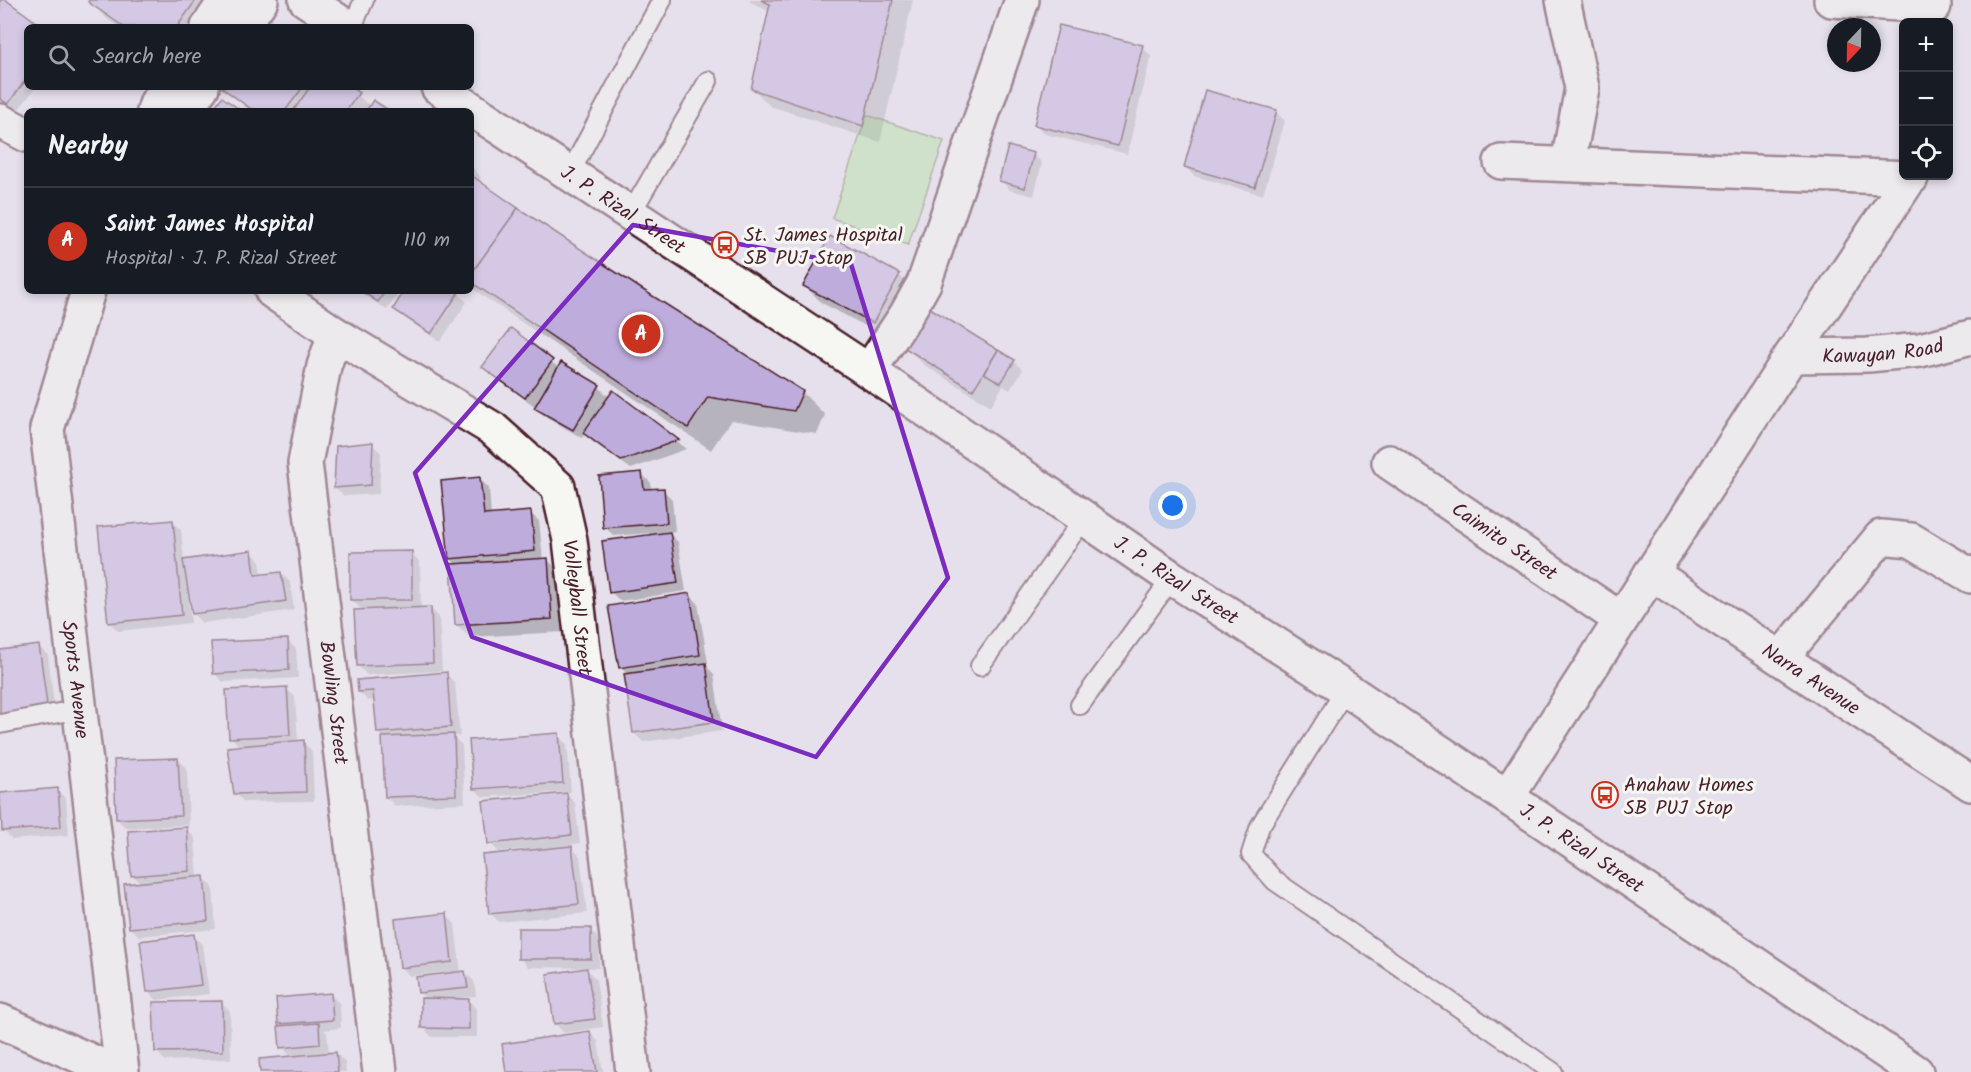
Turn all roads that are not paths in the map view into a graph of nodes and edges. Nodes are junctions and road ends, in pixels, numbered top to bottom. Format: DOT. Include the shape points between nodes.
graph roads {
  1 [pos="226,0"];
  2 [pos="261,0"];
  3 [pos="306,0"];
  4 [pos="364,0"];
  5 [pos="662,0"];
  6 [pos="1022,0"];
  7 [pos="1563,0"];
  8 [pos="1832,0"];
  9 [pos="1933,10"];
  10 [pos="210,24"];
  11 [pos="244,24"];
  12 [pos="342,24"];
  13 [pos="353,24"];
  14 [pos="708,81"];
  15 [pos="166,90"];
  16 [pos="200,90"];
  17 [pos="443,90"];
  18 [pos="155,108"];
  19 [pos="187,108"];
  20 [pos="470,108"];
  21 [pos="474,110"];
  22 [pos="0,121"];
  23 [pos="24,133"];
  24 [pos="1501,162"];
  25 [pos="1568,163"];
  26 [pos="570,173"];
  27 [pos="1899,177"];
  28 [pos="1909,180"];
  29 [pos="631,213"];
  30 [pos="87,294"];
  31 [pos="276,294"];
  32 [pos="335,334"];
  33 [pos="1971,337"];
  34 [pos="1791,356"];
  35 [pos="869,370"];
  36 [pos="1389,462"];
  37 [pos="1084,518"];
  38 [pos="1956,553"];
  39 [pos="1651,573"];
  40 [pos="1971,576"];
  41 [pos="1172,578"];
  42 [pos="1620,619"];
  43 [pos="1781,658"];
  44 [pos="980,666"];
  45 [pos="1346,689"];
  46 [pos="1080,705"];
  47 [pos="80,709"];
  48 [pos="0,724"];
  49 [pos="1971,784"];
  50 [pos="1507,797"];
  51 [pos="0,1021"];
  52 [pos="116,1072"];
  53 [pos="123,1072"];
  54 [pos="380,1072"];
  55 [pos="633,1072"];
  56 [pos="1553,1072"];
  57 [pos="1916,1072"];
  1 -- 10 [label="street"];
  2 -- 11 [label="street"];
  3 -- 12 [label="street"];
  4 -- 13 [label="lane"];
  5 -- 26 [label="lane"];
  6 -- 35 [label="street" via="924,283"];
  7 -- 25 [label="street" via="1582,88"];
  8 -- 9 [label="street"];
  14 -- 29 [label="lane"];
  15 -- 18 [label="street"];
  16 -- 19 [label="street"];
  17 -- 20 [label="street, J. P. Rizal Street"];
  21 -- 26 [label="street, J. P. Rizal Street"];
  22 -- 23 [label="street"];
  24 -- 25 [label="street"];
  25 -- 27 [label="street"];
  26 -- 29 [label="street, J. P. Rizal Street"];
  28 -- 34 [label="street"];
  29 -- 35 [label="street, J. P. Rizal Street"];
  30 -- 47 [label="street, Sports Avenue" via="47,429"];
  31 -- 32 [label="street, Volleyball Street"];
  32 -- 54 [label="street, Bowling Street" via="324,366 305,463"];
  32 -- 55 [label="street, Volleyball Street" via="493,429 558,487 570,540"];
  33 -- 34 [label="street, Kawayan Road" via="1920,350"];
  34 -- 39 [label="street"];
  35 -- 37 [label="street, J. P. Rizal Street"];
  36 -- 42 [label="street, Caimito Street"];
  37 -- 41 [label="street, J. P. Rizal Street"];
  37 -- 44 [label="lane"];
  38 -- 40 [label="street"];
  38 -- 43 [label="street" via="1911,540 1881,537"];
  39 -- 42 [label="street"];
  39 -- 43 [label="street, Narra Avenue"];
  41 -- 45 [label="street, J. P. Rizal Street"];
  41 -- 46 [label="lane"];
  42 -- 50 [label="street"];
  43 -- 49 [label="street, Narra Avenue"];
  45 -- 50 [label="street, J. P. Rizal Street"];
  45 -- 56 [label="lane" via="1260,826 1251,854 1275,881"];
  47 -- 48 [label="lane"];
  47 -- 53 [label="street, Sports Avenue"];
  50 -- 57 [label="street, J. P. Rizal Street"];
  51 -- 52 [label="street"];
}
